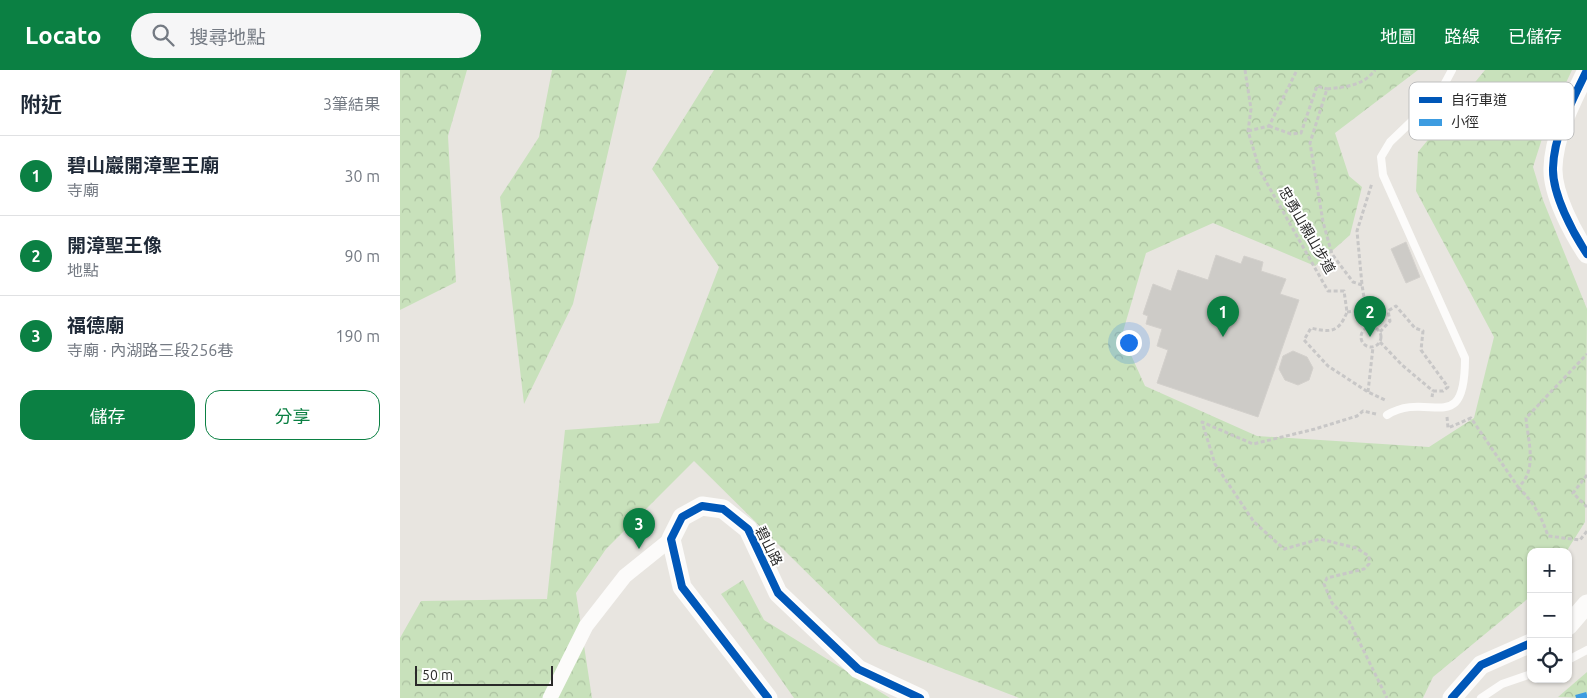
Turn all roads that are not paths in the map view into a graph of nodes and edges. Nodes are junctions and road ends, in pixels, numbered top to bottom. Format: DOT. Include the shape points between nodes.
graph roads {
  1 [pos="1452,70"];
  2 [pos="1586,70"];
  3 [pos="1446,82"];
  4 [pos="1574,97"];
  5 [pos="1409,124"];
  6 [pos="1558,140"];
  7 [pos="1587,254"];
  8 [pos="1387,415"];
  9 [pos="671,539"];
  10 [pos="1587,604"];
  11 [pos="1572,621"];
  12 [pos="1527,645"];
  13 [pos="1587,650"];
  14 [pos="1572,658"];
  15 [pos="1527,675"];
  16 [pos="550,698"];
  17 [pos="768,698"];
  18 [pos="920,698"];
  19 [pos="1452,698"];
  20 [pos="1481,698"];
  1 -- 3 [label="lane"];
  2 -- 4 [label="street"];
  5 -- 8 [label="lane" via="1390,142 1381,157 1382,175 1465,358 1465,379 1461,396 1446,408 1399,408"];
  6 -- 7 [label="street" via="1553,169 1558,198"];
  9 -- 16 [label="street" via="625,576 586,626"];
  9 -- 17 [label="street" via="682,587"];
  9 -- 18 [label="street, 碧山路" via="682,517 702,506 723,509 748,529 778,593 858,669"];
  10 -- 11 [label="street"];
  12 -- 19 [label="street" via="1481,665"];
  13 -- 14 [label="lane"];
  15 -- 20 [label="lane" via="1502,684"];
}
